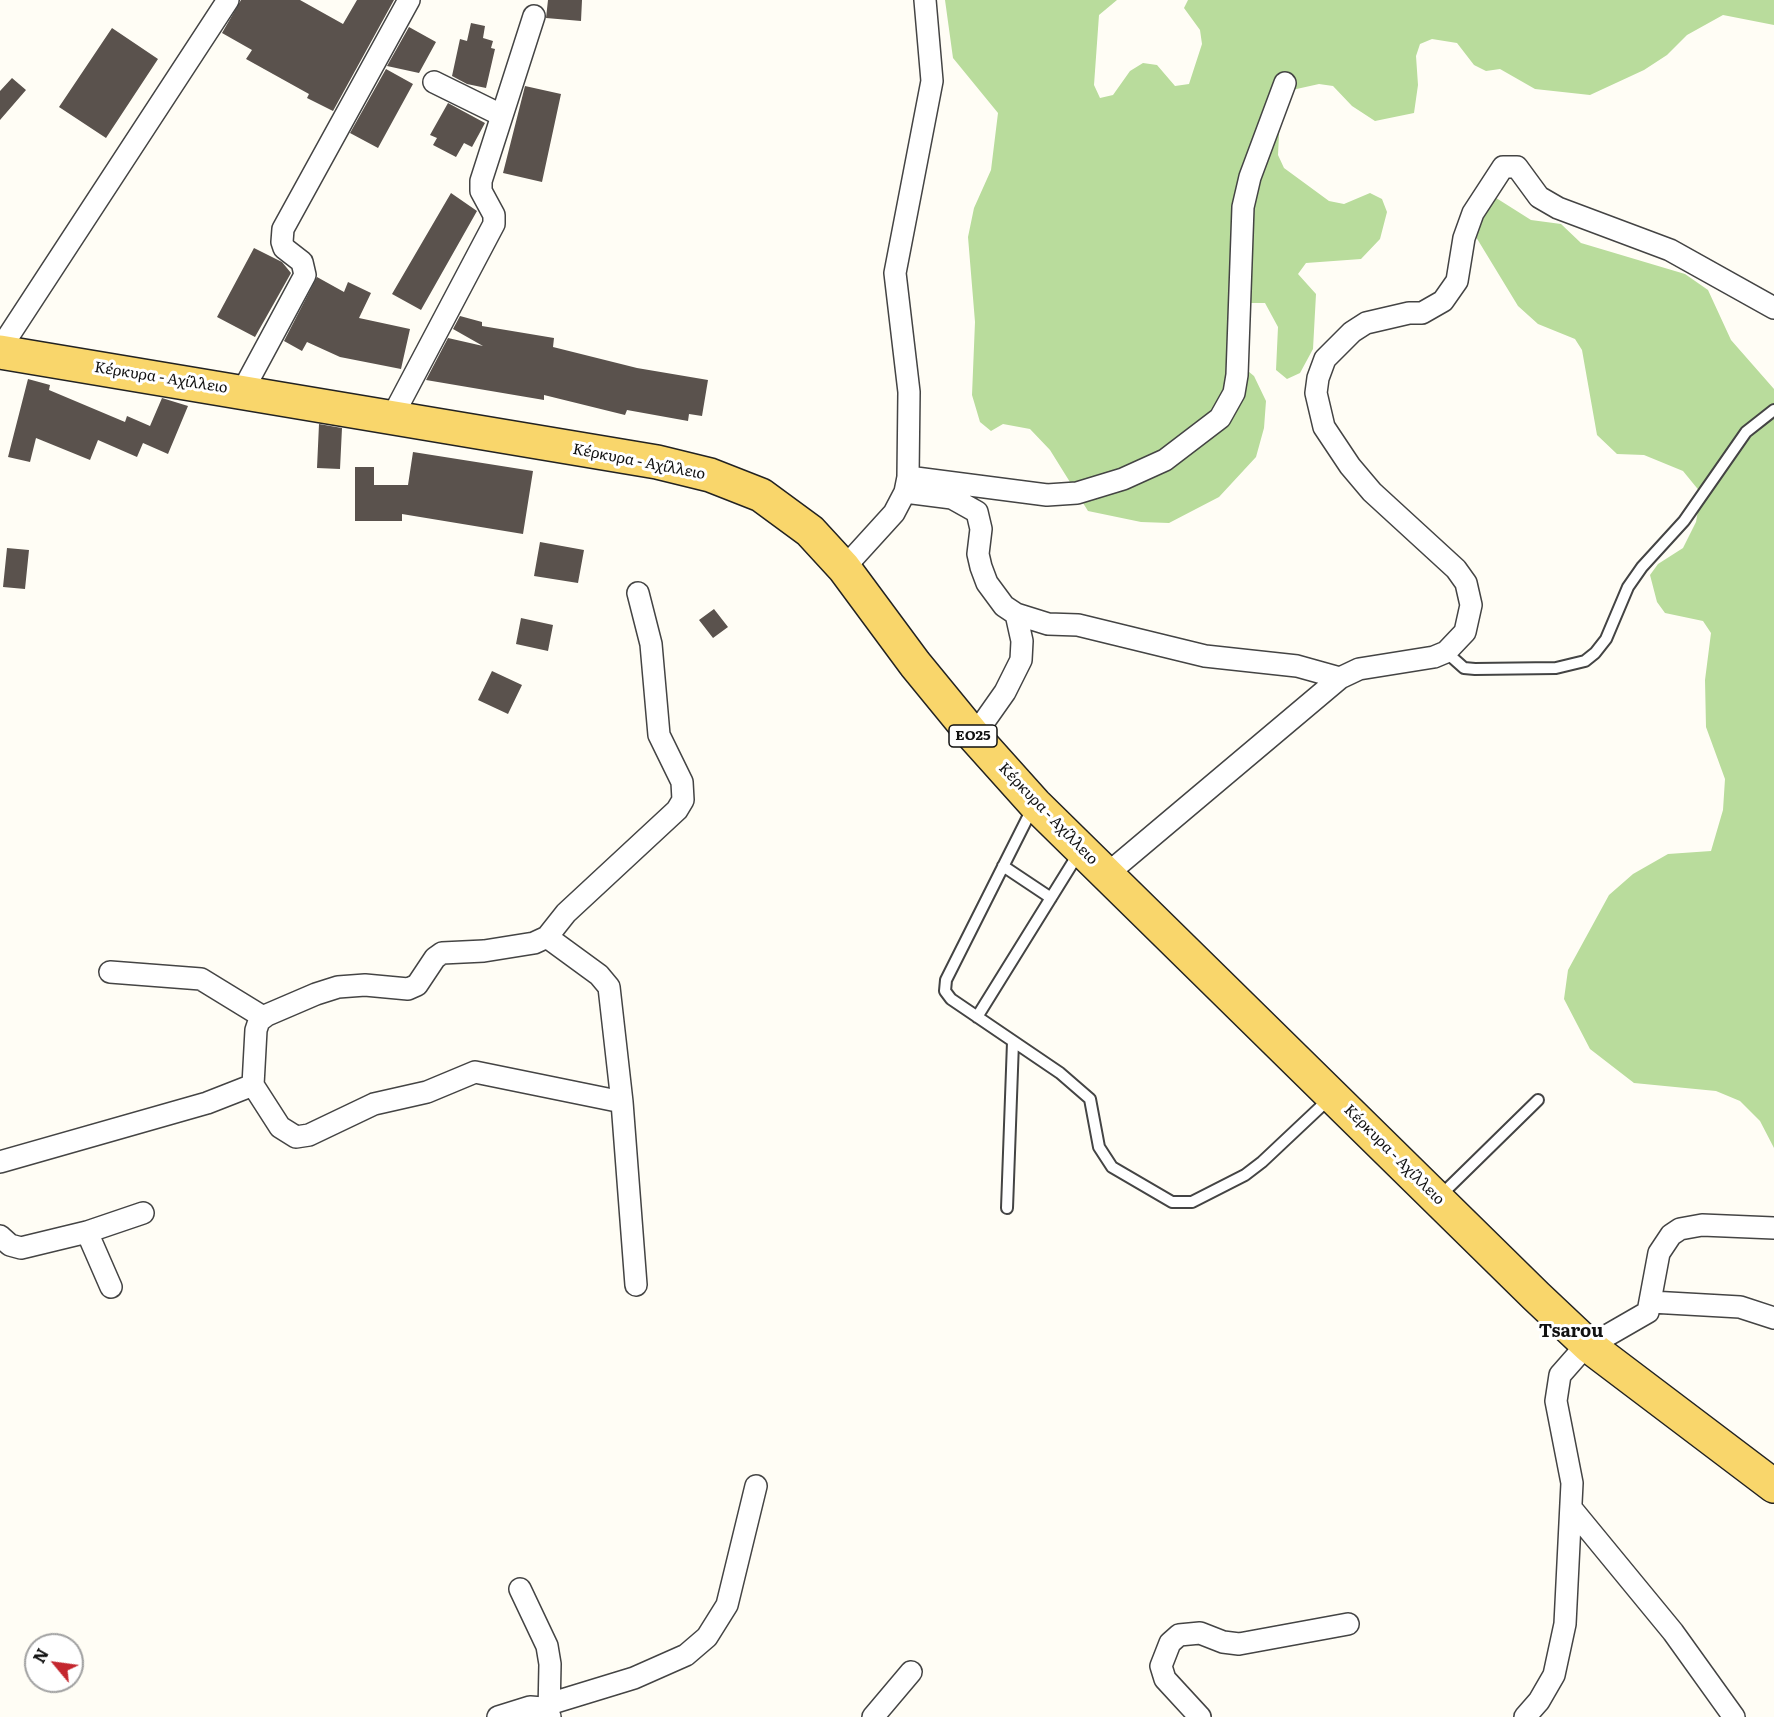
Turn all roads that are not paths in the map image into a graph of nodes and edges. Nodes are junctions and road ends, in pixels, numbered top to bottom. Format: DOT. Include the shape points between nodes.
graph roads {
  1 [pos="228,0"];
  2 [pos="409,0"];
  3 [pos="925,0"];
  4 [pos="534,16"];
  5 [pos="434,82"];
  6 [pos="1285,83"];
  7 [pos="501,115"];
  8 [pos="1774,308"];
  9 [pos="0,350"];
  10 [pos="242,392"];
  11 [pos="1774,410"];
  12 [pos="391,419"];
  13 [pos="906,484"];
  14 [pos="844,568"];
  15 [pos="638,593"];
  16 [pos="1016,614"];
  17 [pos="1446,652"];
  18 [pos="1340,678"];
  19 [pos="974,736"];
  20 [pos="1035,804"];
  21 [pos="1081,850"];
  22 [pos="1004,866"];
  23 [pos="1106,875"];
  24 [pos="1051,898"];
  25 [pos="548,937"];
  26 [pos="110,972"];
  27 [pos="263,1017"];
  28 [pos="977,1017"];
  29 [pos="1013,1042"];
  30 [pos="253,1085"];
  31 [pos="1333,1095"];
  32 [pos="1538,1100"];
  33 [pos="622,1102"];
  34 [pos="0,1162"];
  35 [pos="1437,1198"];
  36 [pos="1007,1208"];
  37 [pos="143,1213"];
  38 [pos="1774,1228"];
  39 [pos="87,1232"];
  40 [pos="0,1236"];
  41 [pos="636,1285"];
  42 [pos="111,1287"];
  43 [pos="1651,1302"];
  44 [pos="1774,1318"];
  45 [pos="1589,1346"];
  46 [pos="756,1486"];
  47 [pos="1774,1486"];
  48 [pos="1571,1508"];
  49 [pos="520,1589"];
  50 [pos="1348,1624"];
  51 [pos="911,1672"];
  52 [pos="549,1711"];
  53 [pos="498,1717"];
  54 [pos="873,1717"];
  55 [pos="1200,1717"];
  56 [pos="1525,1717"];
  57 [pos="1734,1717"];
  1 -- 9 [label="street"];
  2 -- 10 [label="street" via="283,229 284,248 302,262 305,275"];
  3 -- 13 [label="street" via="932,81 895,273 909,392"];
  4 -- 7 [label="street"];
  5 -- 7 [label="street"];
  6 -- 13 [label="street" via="1242,207 1238,375 1234,393 1220,418 1165,460 1123,479 1077,493 1047,495"];
  7 -- 12 [label="street" via="480,184 494,224"];
  8 -- 17 [label="street" via="1670,250 1558,208 1539,197 1517,167 1510,165 1497,172 1473,213 1456,281 1443,302 1422,313 1366,323 1352,332 1325,359 1316,393 1324,427 1350,466 1372,492 1456,568 1466,583 1470,617 1465,632"];
  9 -- 10 [label="main road, Κέρκυρα - Αχίλλειο / ΕΟ25"];
  10 -- 12 [label="main road, Κέρκυρα - Αχίλλειο / ΕΟ25"];
  11 -- 17 [label="lane" via="1746,432 1684,521 1642,567 1628,587 1606,639 1590,657 1573,666 1556,668 1475,669 1464,668"];
  12 -- 14 [label="main road, Κέρκυρα - Αχίλλειο / ΕΟ25" via="657,462 710,475 761,495 787,512"];
  13 -- 14 [label="street" via="894,513"];
  13 -- 16 [label="street" via="952,498 977,512 981,529 978,554 987,583"];
  14 -- 19 [label="main road, Κέρκυρα - Αχίλλειο / ΕΟ25"];
  15 -- 25 [label="street" via="651,644 659,735 682,782 683,800 677,810 566,913"];
  16 -- 18 [label="street" via="1205,656 1297,666"];
  16 -- 19 [label="street" via="1022,641 1021,660 1005,692"];
  17 -- 18 [label="street" via="1359,669"];
  18 -- 23 [label="street"];
  19 -- 20 [label="main road, Κέρκυρα - Αχίλλειο / ΕΟ25"];
  20 -- 21 [label="main road, Κέρκυρα - Αχίλλειο / ΕΟ25"];
  20 -- 22 [label="lane"];
  21 -- 23 [label="main road, Κέρκυρα - Αχίλλειο / ΕΟ25"];
  21 -- 24 [label="lane"];
  22 -- 24 [label="lane"];
  22 -- 28 [label="lane" via="945,985 951,999"];
  23 -- 31 [label="main road, Κέρκυρα - Αχίλλειο / ΕΟ25"];
  24 -- 28 [label="lane"];
  25 -- 27 [label="street" via="484,951 442,953 417,985 408,989 338,987"];
  25 -- 33 [label="street" via="609,987"];
  26 -- 27 [label="street" via="201,979"];
  27 -- 30 [label="street" via="256,1030"];
  28 -- 29 [label="lane"];
  29 -- 31 [label="lane" via="1060,1073 1089,1099 1099,1147 1112,1167 1172,1202 1192,1202 1245,1175"];
  29 -- 36 [label="lane"];
  30 -- 33 [label="street" via="280,1127 296,1137 309,1135 374,1104 428,1092 475,1072"];
  30 -- 34 [label="street" via="207,1103"];
  31 -- 35 [label="main road, Κέρκυρα - Αχίλλειο / ΕΟ25"];
  32 -- 35 [label="lane"];
  33 -- 41 [label="street"];
  35 -- 45 [label="main road, Κέρκυρα - Αχίλλειο / ΕΟ25"];
  37 -- 39 [label="street"];
  38 -- 43 [label="street" via="1702,1225 1680,1229 1659,1253"];
  39 -- 40 [label="street" via="21,1248"];
  39 -- 42 [label="street"];
  43 -- 44 [label="street" via="1740,1307"];
  43 -- 45 [label="street" via="1644,1316"];
  45 -- 47 [label="main road, Κέρκυρα - Αχίλλειο / ΕΟ25"];
  45 -- 48 [label="street" via="1567,1364 1556,1388 1572,1476"];
  46 -- 52 [label="street" via="727,1605 707,1637 686,1655"];
  48 -- 56 [label="street" via="1564,1636 1554,1675"];
  48 -- 57 [label="street" via="1673,1632"];
  49 -- 52 [label="street" via="547,1646"];
  50 -- 55 [label="street" via="1239,1644 1200,1633 1179,1635 1170,1643 1161,1666 1164,1679"];
  51 -- 54 [label="street"];
  52 -- 53 [label="street" via="530,1707"];
}
